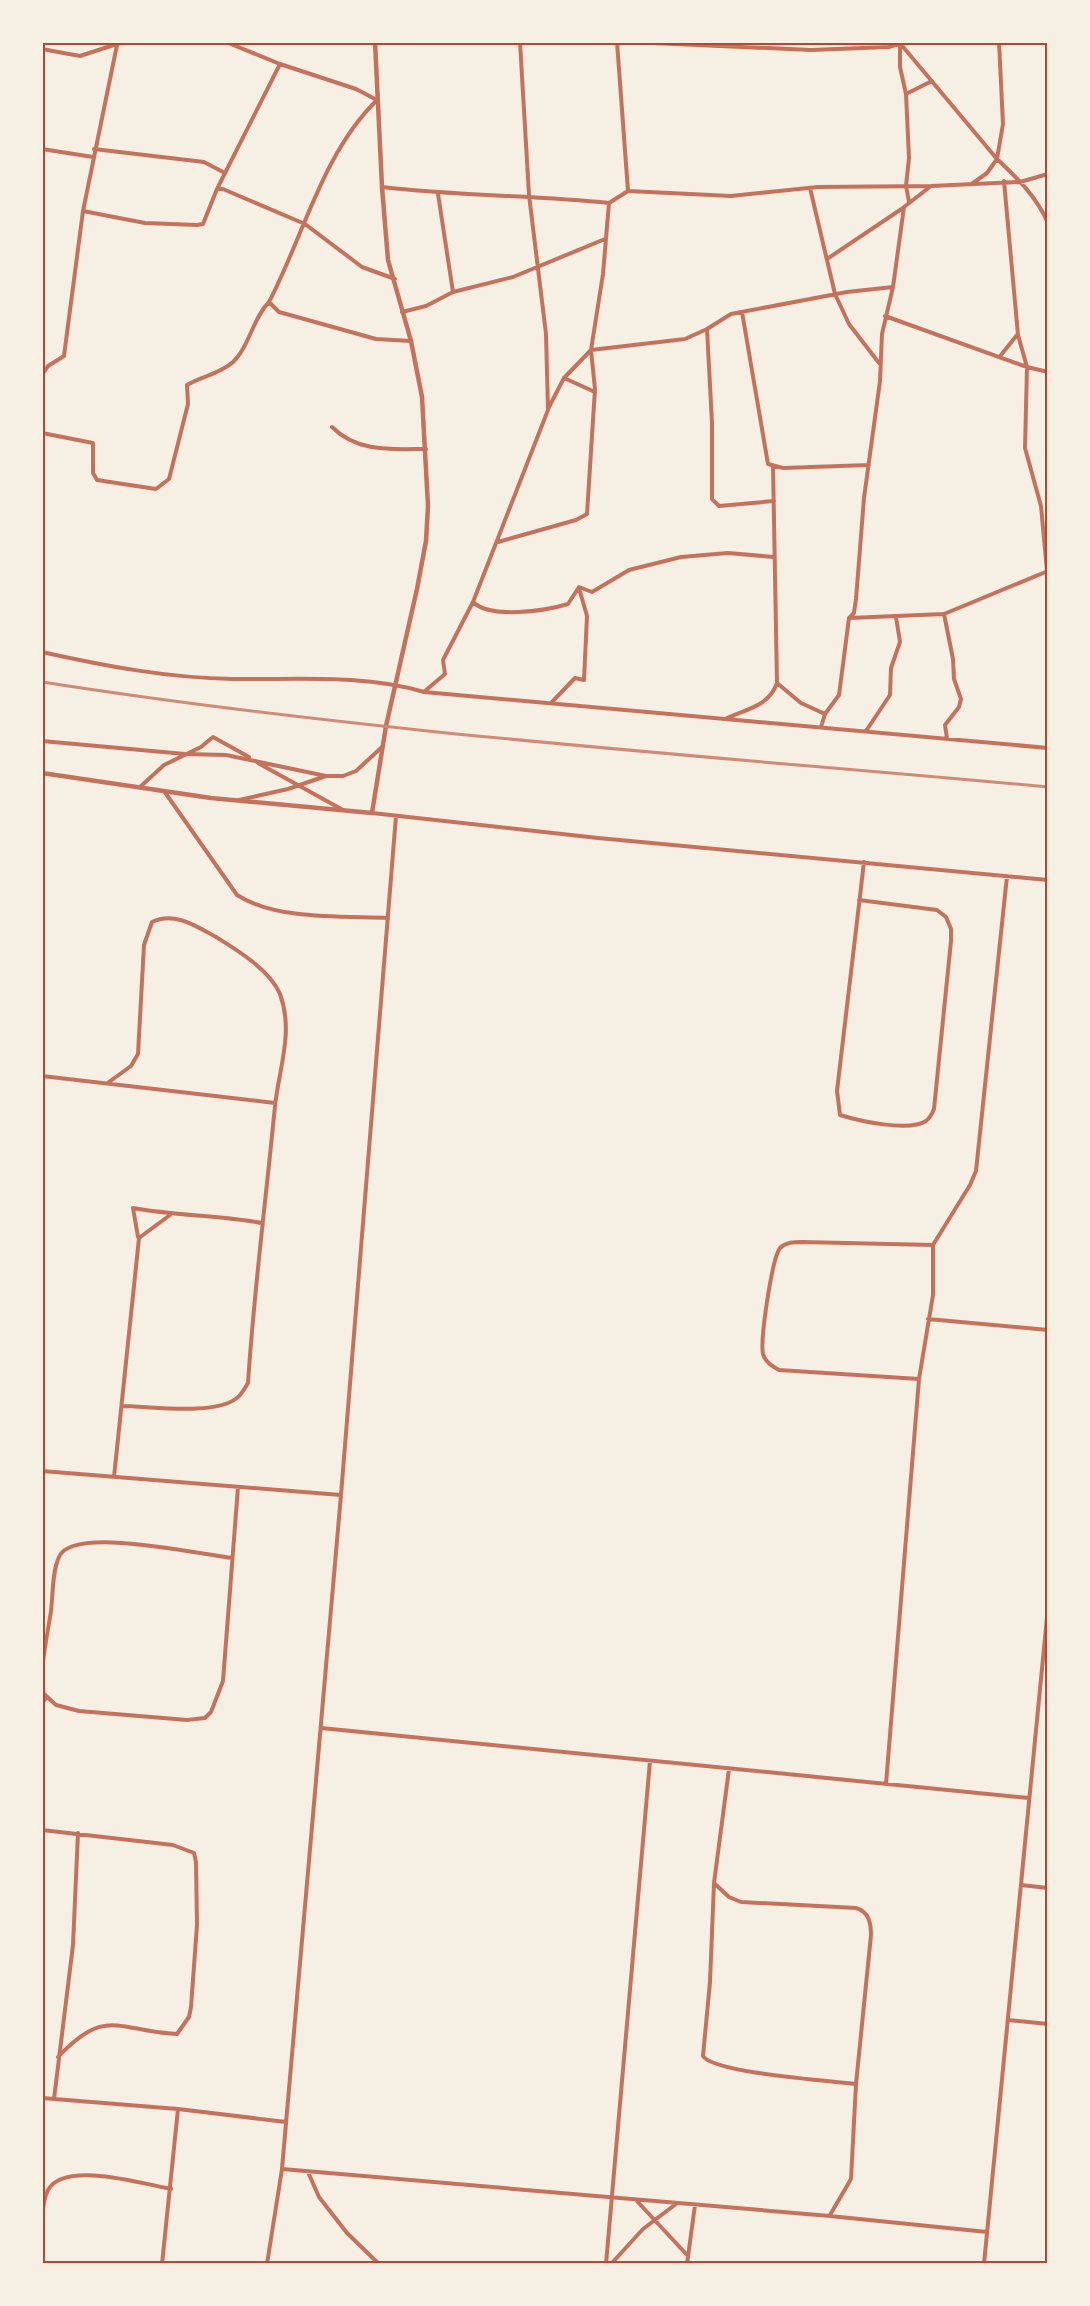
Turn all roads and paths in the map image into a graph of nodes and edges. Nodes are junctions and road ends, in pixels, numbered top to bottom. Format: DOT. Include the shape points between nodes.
graph roads {
  1 [pos="123,42"];
  2 [pos="226,42"];
  3 [pos="375,42"];
  4 [pos="520,42"];
  5 [pos="617,42"];
  6 [pos="630,42"];
  7 [pos="900,42"];
  8 [pos="904,42"];
  9 [pos="999,42"];
  10 [pos="117,45"];
  11 [pos="42,49"];
  12 [pos="280,64"];
  13 [pos="933,80"];
  14 [pos="906,94"];
  15 [pos="377,100"];
  16 [pos="42,149"];
  17 [pos="94,149"];
  18 [pos="93,157"];
  19 [pos="997,159"];
  20 [pos="225,173"];
  21 [pos="1048,174"];
  22 [pos="1004,181"];
  23 [pos="1020,182"];
  24 [pos="972,183"];
  25 [pos="906,186"];
  26 [pos="931,186"];
  27 [pos="381,187"];
  28 [pos="810,188"];
  29 [pos="217,189"];
  30 [pos="628,191"];
  31 [pos="438,194"];
  32 [pos="529,195"];
  33 [pos="909,202"];
  34 [pos="609,203"];
  35 [pos="904,207"];
  36 [pos="83,211"];
  37 [pos="1048,223"];
  38 [pos="305,224"];
  39 [pos="605,239"];
  40 [pos="827,259"];
  41 [pos="538,267"];
  42 [pos="395,279"];
  43 [pos="893,287"];
  44 [pos="453,292"];
  45 [pos="835,294"];
  46 [pos="268,302"];
  47 [pos="402,312"];
  48 [pos="742,312"];
  49 [pos="885,316"];
  50 [pos="707,329"];
  51 [pos="1018,334"];
  52 [pos="411,341"];
  53 [pos="591,351"];
  54 [pos="1001,356"];
  55 [pos="879,364"];
  56 [pos="1027,367"];
  57 [pos="42,372"];
  58 [pos="1048,372"];
  59 [pos="564,378"];
  60 [pos="595,392"];
  61 [pos="548,410"];
  62 [pos="332,427"];
  63 [pos="42,434"];
  64 [pos="426,449"];
  65 [pos="869,465"];
  66 [pos="773,466"];
  67 [pos="774,501"];
  68 [pos="498,542"];
  69 [pos="774,556"];
  70 [pos="1047,571"];
  71 [pos="579,587"];
  72 [pos="473,602"];
  73 [pos="944,614"];
  74 [pos="849,618"];
  75 [pos="896,618"];
  76 [pos="42,652"];
  77 [pos="777,683"];
  78 [pos="398,684"];
  79 [pos="424,692"];
  80 [pos="552,702"];
  81 [pos="825,714"];
  82 [pos="727,718"];
  83 [pos="821,727"];
  84 [pos="866,731"];
  85 [pos="947,739"];
  86 [pos="42,741"];
  87 [pos="383,747"];
  88 [pos="1048,748"];
  89 [pos="185,754"];
  90 [pos="254,760"];
  91 [pos="42,773"];
  92 [pos="326,776"];
  93 [pos="299,786"];
  94 [pos="140,787"];
  95 [pos="164,791"];
  96 [pos="235,801"];
  97 [pos="343,810"];
  98 [pos="372,813"];
  99 [pos="396,816"];
  100 [pos="864,862"];
  101 [pos="1007,876"];
  102 [pos="1048,880"];
  103 [pos="859,900"];
  104 [pos="388,918"];
  105 [pos="42,1076"];
  106 [pos="109,1082"];
  107 [pos="275,1103"];
  108 [pos="170,1215"];
  109 [pos="262,1223"];
  110 [pos="139,1238"];
  111 [pos="933,1245"];
  112 [pos="928,1319"];
  113 [pos="1048,1330"];
  114 [pos="919,1379"];
  115 [pos="122,1406"];
  116 [pos="42,1471"];
  117 [pos="114,1477"];
  118 [pos="238,1487"];
  119 [pos="341,1495"];
  120 [pos="232,1558"];
  121 [pos="1048,1607"];
  122 [pos="47,1697"];
  123 [pos="42,1703"];
  124 [pos="321,1728"];
  125 [pos="650,1761"];
  126 [pos="729,1769"];
  127 [pos="886,1784"];
  128 [pos="1029,1798"];
  129 [pos="42,1830"];
  130 [pos="78,1833"];
  131 [pos="714,1883"];
  132 [pos="1021,1885"];
  133 [pos="1048,1888"];
  134 [pos="1008,2020"];
  135 [pos="1048,2024"];
  136 [pos="58,2057"];
  137 [pos="856,2084"];
  138 [pos="42,2098"];
  139 [pos="54,2099"];
  140 [pos="178,2109"];
  141 [pos="286,2122"];
  142 [pos="282,2169"];
  143 [pos="308,2172"];
  144 [pos="171,2189"];
  145 [pos="611,2197"];
  146 [pos="636,2200"];
  147 [pos="676,2204"];
  148 [pos="695,2205"];
  149 [pos="830,2216"];
  150 [pos="656,2219"];
  151 [pos="987,2232"];
  152 [pos="688,2256"];
  153 [pos="43,2264"];
  154 [pos="162,2264"];
  155 [pos="267,2264"];
  156 [pos="379,2264"];
  157 [pos="606,2264"];
  158 [pos="611,2264"];
  159 [pos="687,2264"];
  160 [pos="984,2264"];
  1 -- 10 [label="street"];
  2 -- 12 [label="street"];
  3 -- 15 [label="street"];
  4 -- 32 [label="street"];
  5 -- 30 [label="street"];
  6 -- 7 [label="street" via="811,50 889,47"];
  7 -- 8 [label="street"];
  7 -- 13 [label="street"];
  7 -- 14 [label="street"];
  9 -- 19 [label="street" via="1003,124"];
  10 -- 11 [label="street" via="80,56"];
  10 -- 17 [label="street"];
  12 -- 15 [label="street" via="356,89"];
  12 -- 20 [label="street"];
  13 -- 14 [label="street"];
  13 -- 19 [label="street"];
  14 -- 25 [label="street"];
  15 -- 27 [label="street"];
  15 -- 38 [label="street" via="352,127"];
  16 -- 18 [label="street"];
  17 -- 18 [label="street"];
  17 -- 20 [label="street" via="204,162"];
  18 -- 36 [label="street"];
  19 -- 23 [label="street"];
  19 -- 24 [label="street" via="987,173"];
  20 -- 29 [label="street"];
  21 -- 23 [label="street"];
  22 -- 23 [label="street"];
  22 -- 24 [label="street"];
  22 -- 51 [label="street"];
  23 -- 37 [label="street" via="1039,203"];
  24 -- 26 [label="street"];
  25 -- 26 [label="street"];
  25 -- 28 [label="street"];
  25 -- 33 [label="street"];
  26 -- 33 [label="street"];
  27 -- 31 [label="street"];
  27 -- 42 [label="street" via="388,260"];
  28 -- 30 [label="street" via="731,196"];
  28 -- 40 [label="street"];
  29 -- 36 [label="street" via="203,224 145,223"];
  29 -- 38 [label="street"];
  30 -- 34 [label="street"];
  31 -- 32 [label="street"];
  31 -- 44 [label="street"];
  32 -- 34 [label="street"];
  32 -- 41 [label="street"];
  33 -- 35 [label="street"];
  34 -- 39 [label="street"];
  35 -- 40 [label="street"];
  35 -- 43 [label="street"];
  36 -- 57 [label="street" via="64,356"];
  38 -- 42 [label="street" via="362,267"];
  38 -- 46 [label="street"];
  39 -- 41 [label="street"];
  39 -- 53 [label="street"];
  40 -- 45 [label="street"];
  41 -- 44 [label="street"];
  41 -- 61 [label="street" via="546,334"];
  42 -- 47 [label="street"];
  43 -- 45 [label="street"];
  43 -- 49 [label="street"];
  44 -- 47 [label="street" via="426,306"];
  45 -- 48 [label="street"];
  45 -- 55 [label="street" via="849,324"];
  46 -- 52 [label="street" via="279,312 376,339"];
  46 -- 63 [label="street" via="235,360 187,385 189,404 164,486 156,489 98,480 93,473 93,443"];
  47 -- 52 [label="street"];
  48 -- 50 [label="street" via="731,314"];
  48 -- 66 [label="street" via="765,457"];
  49 -- 54 [label="street"];
  49 -- 55 [label="street"];
  50 -- 53 [label="street" via="685,339"];
  50 -- 67 [label="street" via="712,499 719,506"];
  51 -- 54 [label="street"];
  51 -- 56 [label="street"];
  52 -- 64 [label="street" via="422,397"];
  53 -- 59 [label="street"];
  53 -- 60 [label="street"];
  54 -- 56 [label="street"];
  55 -- 65 [label="street"];
  56 -- 58 [label="street"];
  56 -- 70 [label="street" via="1025,448 1041,506"];
  59 -- 60 [label="street"];
  59 -- 61 [label="street"];
  60 -- 68 [label="street" via="587,514"];
  61 -- 68 [label="street"];
  62 -- 64 [label="street" via="363,446"];
  64 -- 78 [label="street" via="426,541"];
  65 -- 66 [label="street"];
  65 -- 74 [label="street" via="854,613"];
  66 -- 67 [label="street"];
  67 -- 69 [label="street"];
  68 -- 72 [label="street"];
  69 -- 71 [label="street" via="728,553 681,557 629,570 592,592"];
  69 -- 77 [label="street"];
  70 -- 73 [label="street"];
  71 -- 72 [label="street" via="568,604 552,608 496,612 479,608"];
  71 -- 80 [label="street" via="587,616 584,680 575,678"];
  72 -- 79 [label="street" via="443,660 445,674"];
  73 -- 75 [label="street"];
  73 -- 85 [label="street" via="961,699 945,725"];
  74 -- 75 [label="street"];
  74 -- 81 [label="street" via="840,695"];
  75 -- 84 [label="street" via="900,642 891,668 890,695"];
  76 -- 78 [label="street" via="126,671"];
  77 -- 81 [label="street" via="795,699"];
  77 -- 82 [label="street" via="767,700"];
  78 -- 79 [label="street"];
  78 -- 87 [label="street"];
  79 -- 80 [label="street"];
  80 -- 82 [label="street"];
  81 -- 83 [label="street"];
  82 -- 83 [label="street"];
  83 -- 84 [label="street"];
  84 -- 85 [label="street"];
  85 -- 88 [label="street"];
  86 -- 89 [label="street"];
  87 -- 92 [label="street" via="356,771"];
  87 -- 98 [label="street"];
  89 -- 90 [label="street"];
  89 -- 90 [label="street" via="213,737"];
  89 -- 94 [label="street" via="164,765"];
  90 -- 92 [label="street"];
  90 -- 93 [label="street"];
  91 -- 94 [label="street"];
  92 -- 93 [label="street"];
  93 -- 96 [label="street"];
  93 -- 97 [label="street"];
  94 -- 95 [label="street"];
  95 -- 96 [label="street"];
  95 -- 104 [label="street" via="237,895 252,904 278,910"];
  96 -- 97 [label="street"];
  97 -- 98 [label="street"];
  98 -- 99 [label="street"];
  99 -- 100 [label="street"];
  99 -- 104 [label="street"];
  100 -- 101 [label="street"];
  100 -- 103 [label="street"];
  101 -- 102 [label="street"];
  101 -- 111 [label="street" via="976,1171"];
  103 -- 103 [label="street" via="837,1107 840,1115 861,1121 920,1124 929,1119 934,1109 951,929 946,917 937,910"];
  104 -- 119 [label="street"];
  105 -- 106 [label="street"];
  106 -- 107 [label="street"];
  106 -- 107 [label="street" via="131,1066 138,1054 144,940 152,922 167,917 221,940 274,983 281,997 286,1035"];
  107 -- 109 [label="street"];
  108 -- 109 [label="street"];
  108 -- 110 [label="street"];
  108 -- 110 [label="street" via="133,1208"];
  109 -- 115 [label="street" via="248,1383 237,1398 202,1408"];
  110 -- 115 [label="street"];
  111 -- 112 [label="street" via="935,1270"];
  111 -- 114 [label="street" via="785,1244 777,1253 766,1312 763,1355 779,1370"];
  112 -- 113 [label="street"];
  112 -- 114 [label="street"];
  114 -- 127 [label="street"];
  115 -- 117 [label="street"];
  116 -- 117 [label="street"];
  117 -- 118 [label="street"];
  118 -- 119 [label="street"];
  118 -- 120 [label="street"];
  119 -- 124 [label="street"];
  120 -- 122 [label="street" via="165,1547 87,1541 65,1549 59,1557 46,1646 42,1688"];
  120 -- 122 [label="street" via="223,1681 205,1718 187,1720 80,1711 56,1705"];
  121 -- 128 [label="street"];
  122 -- 123 [label="street"];
  124 -- 125 [label="street"];
  124 -- 141 [label="street"];
  125 -- 126 [label="street"];
  125 -- 145 [label="street"];
  126 -- 127 [label="street"];
  126 -- 131 [label="street"];
  127 -- 128 [label="street"];
  128 -- 132 [label="street"];
  129 -- 130 [label="street"];
  130 -- 136 [label="street" via="73,1945"];
  130 -- 136 [label="street" via="173,1845 194,1853 197,1925 191,2007 177,2034 96,2026 79,2035"];
  131 -- 137 [label="street" via="705,2060 739,2070"];
  131 -- 137 [label="street" via="741,1902 856,1908 865,1913 871,1935"];
  132 -- 133 [label="street"];
  132 -- 134 [label="street"];
  134 -- 135 [label="street"];
  134 -- 151 [label="street"];
  136 -- 139 [label="street"];
  137 -- 149 [label="street" via="851,2179"];
  138 -- 139 [label="street"];
  139 -- 140 [label="street"];
  140 -- 141 [label="street"];
  140 -- 144 [label="street"];
  141 -- 142 [label="street"];
  142 -- 143 [label="street"];
  142 -- 155 [label="street"];
  143 -- 145 [label="street"];
  143 -- 156 [label="street" via="319,2197 347,2233"];
  144 -- 153 [label="street" via="85,2174 56,2180 44,2202"];
  144 -- 154 [label="street"];
  145 -- 146 [label="street"];
  145 -- 157 [label="street"];
  146 -- 147 [label="street"];
  146 -- 150 [label="street"];
  147 -- 148 [label="street"];
  147 -- 150 [label="street"];
  148 -- 149 [label="street"];
  148 -- 152 [label="street"];
  149 -- 151 [label="street"];
  150 -- 152 [label="street"];
  150 -- 158 [label="street"];
  151 -- 160 [label="street"];
  152 -- 159 [label="street"];
}
